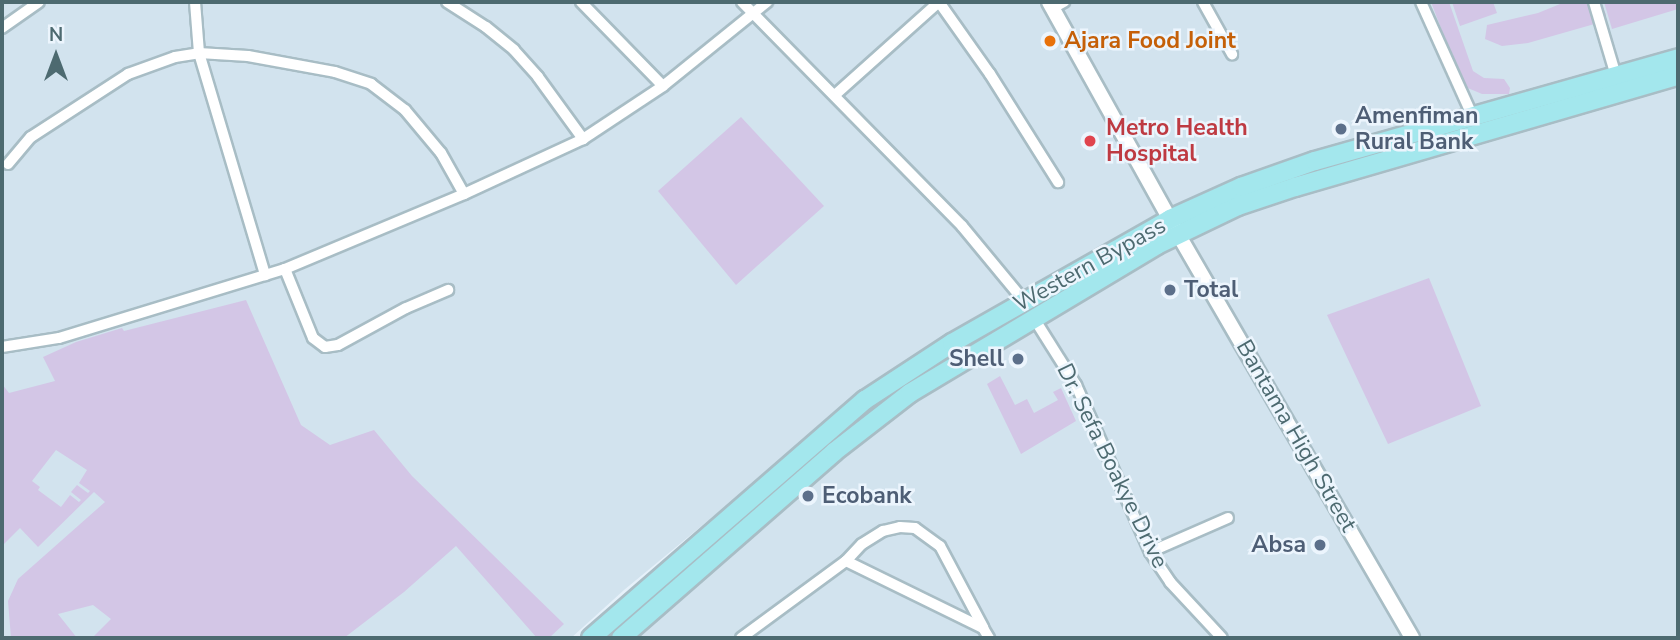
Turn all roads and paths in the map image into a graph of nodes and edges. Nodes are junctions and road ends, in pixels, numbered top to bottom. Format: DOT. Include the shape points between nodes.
graph roads {
  1 [pos="39,2"];
  2 [pos="195,2"];
  3 [pos="447,2"];
  4 [pos="581,2"];
  5 [pos="742,2"];
  6 [pos="767,2"];
  7 [pos="939,2"];
  8 [pos="1203,2"];
  9 [pos="1421,2"];
  10 [pos="1594,2"];
  11 [pos="1055,4"];
  12 [pos="753,13"];
  13 [pos="2,27"];
  14 [pos="199,54"];
  15 [pos="1232,54"];
  16 [pos="1678,58"];
  17 [pos="1616,76"];
  18 [pos="1678,76"];
  19 [pos="663,86"];
  20 [pos="836,94"];
  21 [pos="1473,117"];
  22 [pos="583,139"];
  23 [pos="8,164"];
  24 [pos="1058,182"];
  25 [pos="464,194"];
  26 [pos="1174,227"];
  27 [pos="285,269"];
  28 [pos="265,275"];
  29 [pos="448,290"];
  30 [pos="1024,301"];
  31 [pos="1035,320"];
  32 [pos="2,347"];
  33 [pos="853,410"];
  34 [pos="869,424"];
  35 [pos="1228,518"];
  36 [pos="1150,552"];
  37 [pos="846,561"];
  38 [pos="983,628"];
  39 [pos="591,638"];
  40 [pos="621,638"];
  41 [pos="741,638"];
  42 [pos="989,638"];
  43 [pos="1222,638"];
  44 [pos="1412,638"];
  1 -- 13 [label="street"];
  2 -- 14 [label="street"];
  3 -- 22 [label="street" via="514,50"];
  4 -- 19 [label="street"];
  5 -- 12 [label="street"];
  6 -- 12 [label="street"];
  7 -- 20 [label="street"];
  7 -- 24 [label="street"];
  8 -- 15 [label="street"];
  9 -- 21 [label="street"];
  10 -- 17 [label="street"];
  11 -- 26 [label="main road, Bantama High Street"];
  12 -- 19 [label="street"];
  12 -- 20 [label="street"];
  14 -- 23 [label="street" via="175,57 128,74 30,137"];
  14 -- 25 [label="street" via="294,64 371,84 405,110 441,153"];
  14 -- 28 [label="street"];
  16 -- 17 [label="highway, Western Bypass"];
  17 -- 21 [label="highway, Western Bypass"];
  18 -- 26 [label="highway, Western Bypass" via="1295,187"];
  19 -- 22 [label="street"];
  20 -- 30 [label="street" via="962,226"];
  21 -- 26 [label="highway, Western Bypass" via="1293,169 1209,200"];
  22 -- 25 [label="street"];
  25 -- 27 [label="street"];
  26 -- 30 [label="highway, Western Bypass"];
  26 -- 31 [label="highway, Western Bypass"];
  26 -- 44 [label="main road, Bantama High Street"];
  27 -- 28 [label="street"];
  27 -- 29 [label="street" via="313,338 325,347 338,345"];
  28 -- 32 [label="street" via="59,338"];
  30 -- 33 [label="highway, Western Bypass" via="898,376"];
  31 -- 34 [label="highway, Western Bypass" via="910,393"];
  31 -- 36 [label="street, Dr. Sefa Boakye Drive" via="1076,385"];
  33 -- 34 [label="highway"];
  33 -- 39 [label="highway, Western Bypass"];
  34 -- 40 [label="highway, Western Bypass"];
  35 -- 36 [label="street"];
  36 -- 43 [label="street, Dr. Sefa Boakye Drive" via="1170,582"];
  37 -- 38 [label="street"];
  37 -- 38 [label="street" via="883,531 915,528 940,546"];
  37 -- 41 [label="street"];
  38 -- 42 [label="street"];
}
